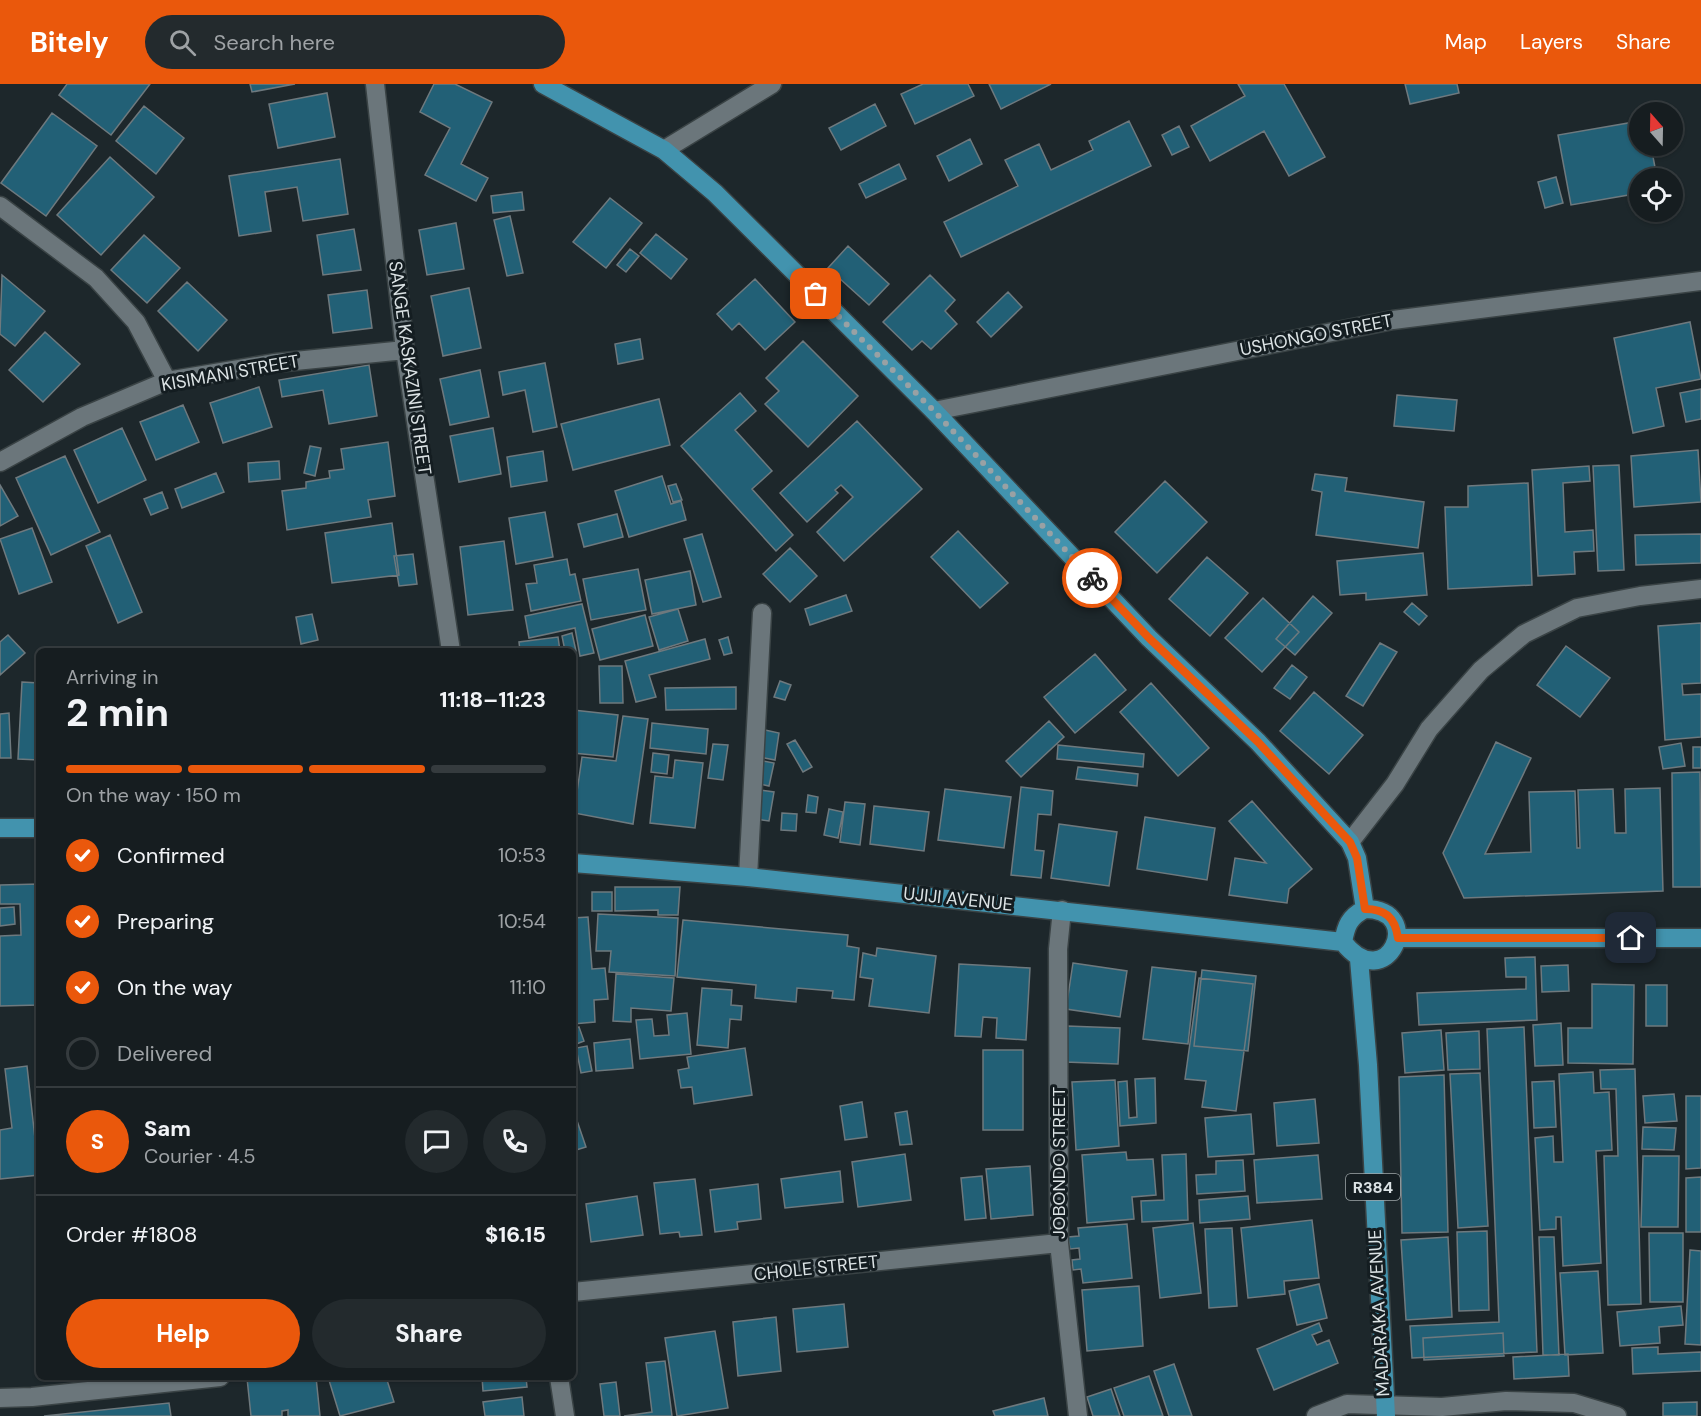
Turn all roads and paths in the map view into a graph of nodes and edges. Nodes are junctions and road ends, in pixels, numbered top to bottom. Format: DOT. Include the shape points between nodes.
graph roads {
  1 [pos="375,84"];
  2 [pos="543,84"];
  3 [pos="772,84"];
  4 [pos="664,150"];
  5 [pos="0,206"];
  6 [pos="1701,281"];
  7 [pos="405,350"];
  8 [pos="167,381"];
  9 [pos="934,411"];
  10 [pos="0,462"];
  11 [pos="1701,590"];
  12 [pos="762,613"];
  13 [pos="451,648"];
  14 [pos="0,828"];
  15 [pos="36,828"];
  16 [pos="1350,842"];
  17 [pos="576,863"];
  18 [pos="748,877"];
  19 [pos="1365,909"];
  20 [pos="1062,910"];
  21 [pos="1398,938"];
  22 [pos="1701,938"];
  23 [pos="1343,942"];
  24 [pos="1359,959"];
  25 [pos="1059,1244"];
  26 [pos="576,1292"];
  27 [pos="192,1380"];
  28 [pos="559,1380"];
  29 [pos="0,1398"];
  30 [pos="1385,1410"];
  31 [pos="565,1416"];
  32 [pos="1078,1416"];
  33 [pos="1316,1416"];
  34 [pos="1617,1416"];
  1 -- 7 [label="street, SANGE KASKAZINI STREET"];
  2 -- 4 [label="main road"];
  3 -- 4 [label="street"];
  4 -- 9 [label="main road" via="715,193"];
  5 -- 8 [label="street" via="96,278 136,322"];
  6 -- 9 [label="street, USHONGO STREET" via="1393,320"];
  7 -- 8 [label="street, KISIMANI STREET" via="275,363"];
  7 -- 13 [label="street, SANGE KASKAZINI STREET"];
  8 -- 10 [label="street, KISIMANI STREET" via="82,417"];
  9 -- 16 [label="main road" via="1149,638 1258,742"];
  11 -- 16 [label="street" via="1577,608 1524,634 1481,670 1429,729 1395,784"];
  12 -- 18 [label="street"];
  14 -- 15 [label="main road"];
  16 -- 19 [label="main road" via="1357,858"];
  17 -- 18 [label="main road, UJIJI AVENUE"];
  18 -- 20 [label="main road, UJIJI AVENUE"];
  19 -- 21 [label="main road" via="1378,909 1389,915"];
  19 -- 23 [label="main road" via="1353,915"];
  20 -- 23 [label="main road, UJIJI AVENUE"];
  20 -- 25 [label="street, JOBONDO STREET" via="1058,949"];
  21 -- 22 [label="main road"];
  21 -- 24 [label="main road" via="1394,950 1384,959"];
  23 -- 24 [label="main road"];
  24 -- 30 [label="main road, MADARAKA AVENUE / R384"];
  25 -- 26 [label="street, CHOLE STREET"];
  25 -- 32 [label="street, JOBONDO STREET"];
  27 -- 29 [label="street"];
  28 -- 31 [label="street"];
  30 -- 33 [label="street" via="1347,1404"];
  30 -- 34 [label="street" via="1506,1401 1574,1403"];
}
